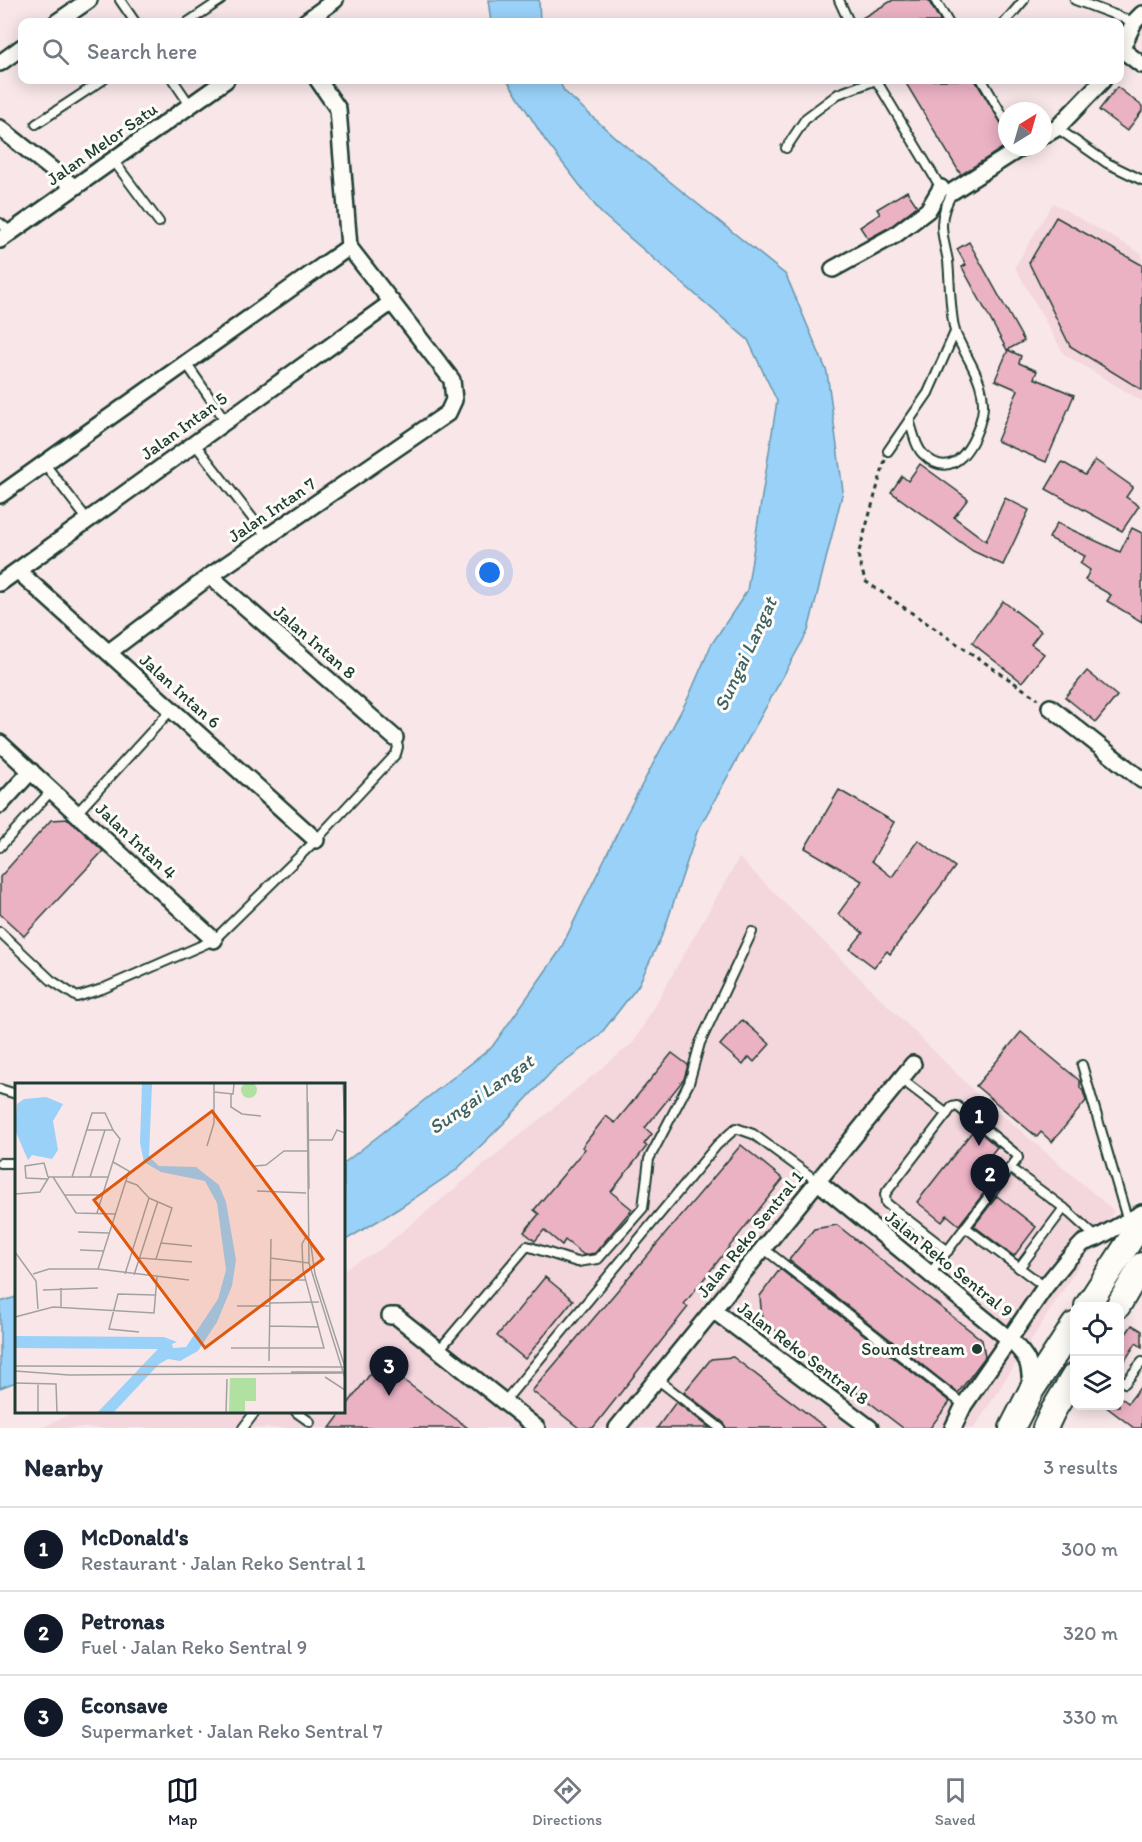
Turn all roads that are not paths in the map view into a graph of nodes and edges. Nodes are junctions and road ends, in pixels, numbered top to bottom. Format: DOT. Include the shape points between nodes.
graph roads {
  1 [pos="120,0"];
  2 [pos="221,0"];
  3 [pos="335,0"];
  4 [pos="839,0"];
  5 [pos="935,0"];
  6 [pos="1024,0"];
  7 [pos="1075,0"];
  8 [pos="80,2"];
  9 [pos="62,18"];
  10 [pos="132,18"];
  11 [pos="194,18"];
  12 [pos="310,18"];
  13 [pos="847,18"];
  14 [pos="946,18"];
  15 [pos="1008,18"];
  16 [pos="1138,18"];
  17 [pos="1124,43"];
  18 [pos="18,50"];
  19 [pos="1124,53"];
  20 [pos="0,63"];
  21 [pos="1142,65"];
  22 [pos="97,84"];
  23 [pos="176,84"];
  24 [pos="220,84"];
  25 [pos="321,84"];
  26 [pos="865,84"];
  27 [pos="879,84"];
  28 [pos="984,84"];
  29 [pos="1099,84"];
  30 [pos="190,105"];
  31 [pos="998,108"];
  32 [pos="36,124"];
  33 [pos="0,128"];
  34 [pos="1052,130"];
  35 [pos="1052,133"];
  36 [pos="786,148"];
  37 [pos="1006,156"];
  38 [pos="113,160"];
  39 [pos="1142,180"];
  40 [pos="74,187"];
  41 [pos="947,190"];
  42 [pos="159,222"];
  43 [pos="4,232"];
  44 [pos="349,248"];
  45 [pos="833,269"];
  46 [pos="392,302"];
  47 [pos="955,332"];
  48 [pos="186,363"];
  49 [pos="225,420"];
  50 [pos="909,420"];
  51 [pos="194,443"];
  52 [pos="888,451"];
  53 [pos="45,463"];
  54 [pos="0,495"];
  55 [pos="87,519"];
  56 [pos="267,537"];
  57 [pos="18,571"];
  58 [pos="210,576"];
  59 [pos="0,583"];
  60 [pos="109,652"];
  61 [pos="1050,707"];
  62 [pos="172,709"];
  63 [pos="395,738"];
  64 [pos="0,743"];
  65 [pos="31,771"];
  66 [pos="1142,780"];
  67 [pos="52,790"];
  68 [pos="0,805"];
  69 [pos="77,813"];
  70 [pos="316,840"];
  71 [pos="0,847"];
  72 [pos="0,932"];
  73 [pos="752,932"];
  74 [pos="214,940"];
  75 [pos="913,1064"];
  76 [pos="1082,1065"];
  77 [pos="901,1080"];
  78 [pos="0,1089"];
  79 [pos="15,1094"];
  80 [pos="947,1114"];
  81 [pos="1010,1167"];
  82 [pos="818,1181"];
  83 [pos="1064,1208"];
  84 [pos="1142,1213"];
  85 [pos="1135,1222"];
  86 [pos="965,1227"];
  87 [pos="1097,1238"];
  88 [pos="763,1248"];
  89 [pos="948,1251"];
  90 [pos="1142,1265"];
  91 [pos="1019,1268"];
  92 [pos="929,1275"];
  93 [pos="1045,1287"];
  94 [pos="1088,1302"];
  95 [pos="1120,1302"];
  96 [pos="713,1310"];
  97 [pos="390,1316"];
  98 [pos="1070,1331"];
  99 [pos="1009,1339"];
  100 [pos="439,1350"];
  101 [pos="1142,1362"];
  102 [pos="657,1379"];
  103 [pos="1124,1382"];
  104 [pos="1070,1383"];
  105 [pos="1031,1391"];
  106 [pos="504,1402"];
  107 [pos="964,1405"];
  108 [pos="254,1413"];
  109 [pos="297,1413"];
  110 [pos="310,1422"];
  111 [pos="243,1428"];
  112 [pos="537,1428"];
  113 [pos="617,1428"];
  114 [pos="720,1428"];
  115 [pos="870,1428"];
  116 [pos="953,1428"];
  117 [pos="1012,1428"];
  118 [pos="1045,1428"];
  1 -- 10 [label="lane"];
  2 -- 11 [label="lane"];
  3 -- 12 [label="street"];
  4 -- 13 [label="lane"];
  5 -- 14 [label="lane"];
  6 -- 15 [label="lane"];
  7 -- 16 [label="lane"];
  8 -- 9 [label="street"];
  16 -- 17 [label="street"];
  18 -- 20 [label="street"];
  19 -- 21 [label="street"];
  22 -- 32 [label="lane"];
  23 -- 30 [label="lane"];
  24 -- 30 [label="street, Jalan Melor Satu"];
  25 -- 44 [label="street" via="338,109"];
  26 -- 36 [label="lane" via="838,94 806,118"];
  27 -- 41 [label="lane"];
  28 -- 31 [label="lane"];
  29 -- 34 [label="street"];
  30 -- 38 [label="street, Jalan Melor Satu"];
  33 -- 40 [label="street"];
  35 -- 39 [label="lane"];
  37 -- 41 [label="street"];
  38 -- 40 [label="street, Jalan Melor Satu"];
  38 -- 42 [label="lane"];
  40 -- 43 [label="street, Jalan Melor Satu"];
  41 -- 45 [label="street" via="896,235"];
  41 -- 47 [label="lane" via="942,226"];
  44 -- 46 [label="street"];
  44 -- 48 [label="street"];
  46 -- 49 [label="street, Jalan Intan 5"];
  46 -- 56 [label="street, Jalan Intan 7" via="452,380 454,400 448,413"];
  47 -- 50 [label="lane" via="928,393"];
  47 -- 50 [label="lane" via="978,376 983,396 977,433 958,461 947,466 922,453"];
  48 -- 49 [label="lane"];
  48 -- 53 [label="street"];
  49 -- 51 [label="street, Jalan Intan 5"];
  50 -- 52 [label="lane"];
  51 -- 55 [label="street, Jalan Intan 5"];
  51 -- 56 [label="lane"];
  53 -- 54 [label="street"];
  53 -- 55 [label="lane"];
  55 -- 57 [label="street, Jalan Intan 5"];
  56 -- 58 [label="street, Jalan Intan 7"];
  57 -- 59 [label="street, Jalan Intan 5"];
  57 -- 60 [label="street, Jalan Intan 6"];
  58 -- 60 [label="street, Jalan Intan 7"];
  58 -- 63 [label="street, Jalan Intan 8"];
  60 -- 62 [label="street, Jalan Intan 6"];
  61 -- 66 [label="street"];
  62 -- 69 [label="lane"];
  62 -- 70 [label="street, Jalan Intan 6"];
  63 -- 70 [label="lane" via="396,754"];
  64 -- 65 [label="street, Jalan Intan 4"];
  65 -- 67 [label="street, Jalan Intan 4"];
  65 -- 68 [label="street"];
  67 -- 69 [label="street, Jalan Intan 4"];
  67 -- 71 [label="lane"];
  69 -- 74 [label="street, Jalan Intan 4"];
  70 -- 74 [label="lane"];
  72 -- 74 [label="lane" via="76,998"];
  73 -- 100 [label="lane" via="700,1043 689,1083 649,1159 642,1208 598,1259 577,1262 527,1246"];
  75 -- 77 [label="street, Jalan Reko Sentral 1"];
  76 -- 85 [label="lane"];
  77 -- 80 [label="lane"];
  77 -- 82 [label="street, Jalan Reko Sentral 1"];
  78 -- 79 [label="lane"];
  80 -- 81 [label="lane" via="957,1106 1017,1155"];
  80 -- 89 [label="lane" via="885,1194 886,1203"];
  81 -- 83 [label="lane"];
  81 -- 86 [label="lane"];
  82 -- 88 [label="street, Jalan Reko Sentral 1"];
  82 -- 92 [label="street, Jalan Reko Sentral 9"];
  82 -- 106 [label="lane" via="753,1134 736,1128 717,1145"];
  83 -- 87 [label="lane"];
  83 -- 91 [label="lane"];
  84 -- 85 [label="street"];
  85 -- 87 [label="street"];
  85 -- 94 [label="main road"];
  86 -- 89 [label="lane"];
  86 -- 91 [label="lane"];
  87 -- 93 [label="street" via="1083,1243"];
  88 -- 96 [label="street, Jalan Reko Sentral 1"];
  88 -- 107 [label="lane"];
  89 -- 92 [label="lane"];
  90 -- 95 [label="main road"];
  91 -- 93 [label="lane"];
  92 -- 99 [label="street, Jalan Reko Sentral 9"];
  93 -- 99 [label="street"];
  96 -- 102 [label="street, Jalan Reko Sentral 1"];
  96 -- 115 [label="street, Jalan Reko Sentral 8"];
  97 -- 100 [label="street" via="396,1316"];
  98 -- 105 [label="main road"];
  99 -- 105 [label="street, Jalan Reko Sentral 9" via="1024,1353 1030,1367"];
  99 -- 107 [label="street"];
  100 -- 106 [label="street"];
  101 -- 103 [label="lane"];
  102 -- 113 [label="street, Jalan Reko Sentral 1"];
  102 -- 114 [label="lane"];
  104 -- 118 [label="main road"];
  105 -- 117 [label="main road"];
  106 -- 112 [label="street"];
  107 -- 116 [label="street"];
  108 -- 111 [label="lane"];
  109 -- 110 [label="lane"];
}
